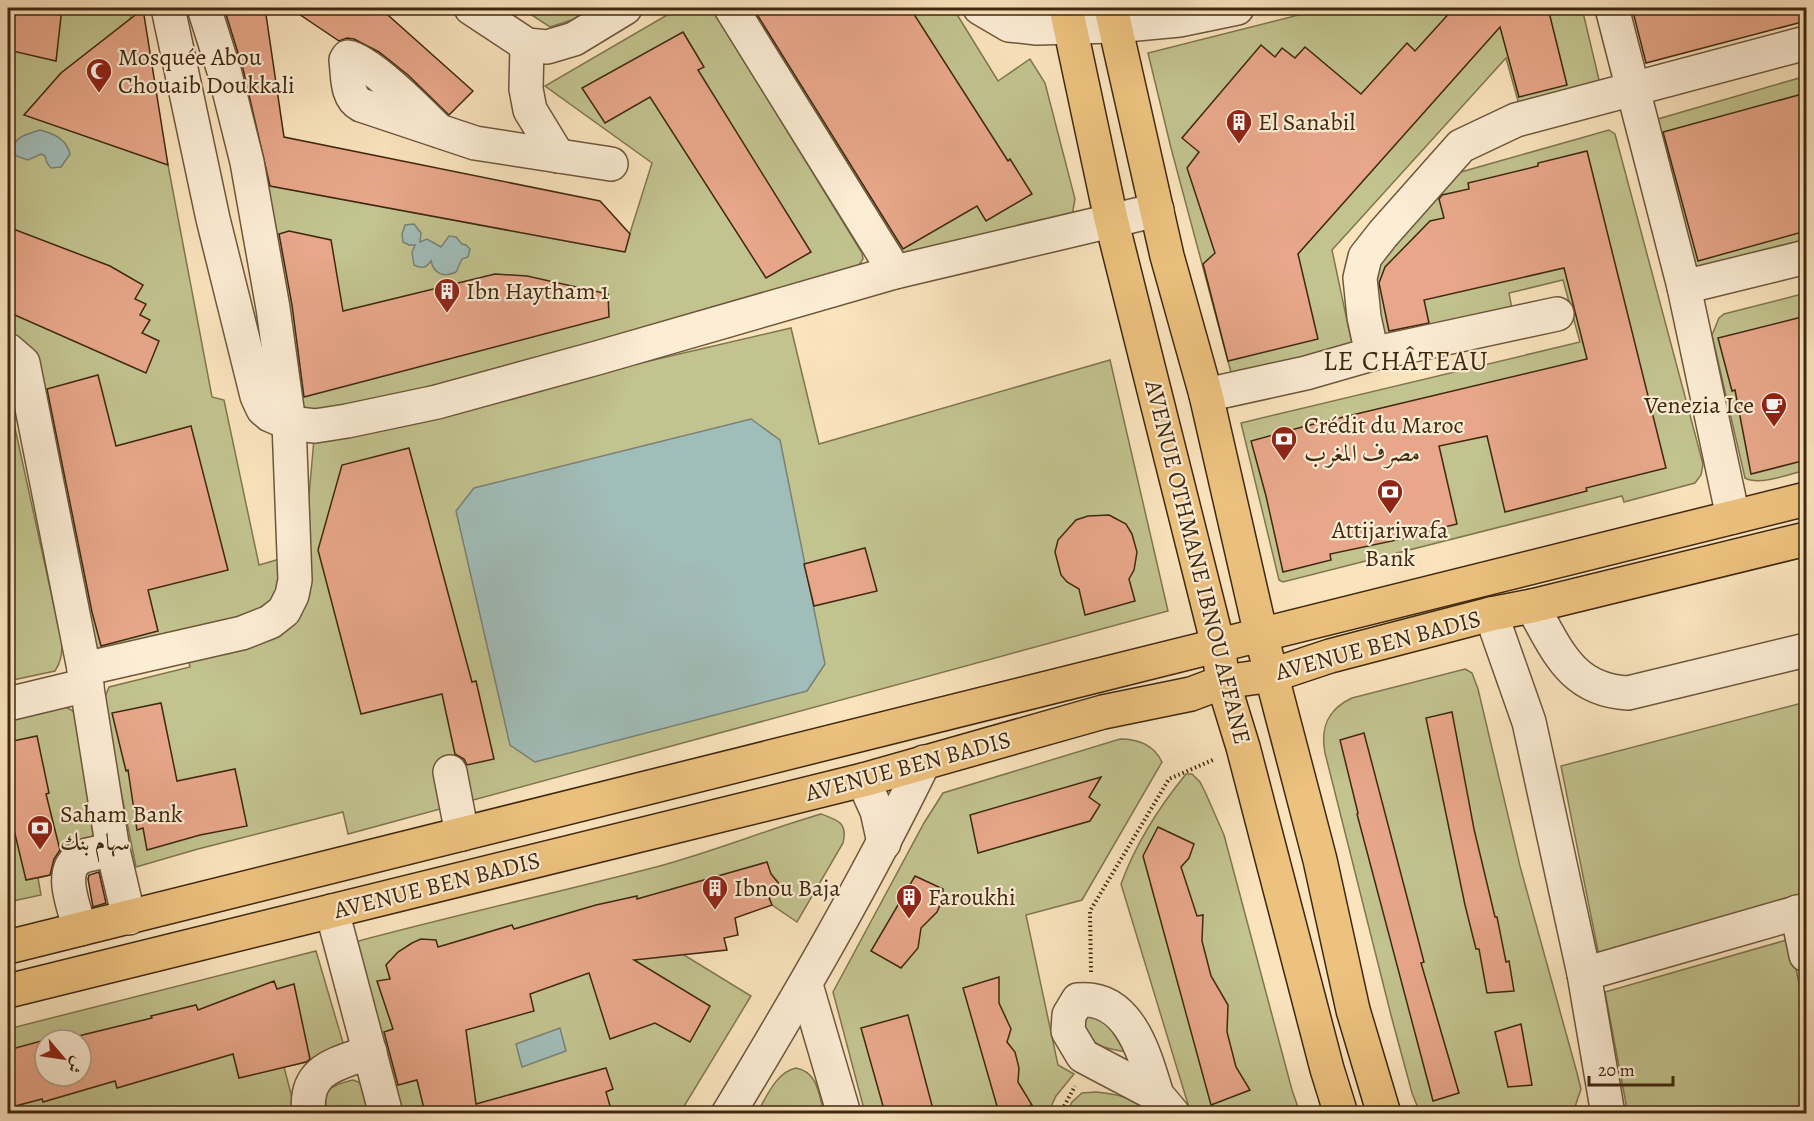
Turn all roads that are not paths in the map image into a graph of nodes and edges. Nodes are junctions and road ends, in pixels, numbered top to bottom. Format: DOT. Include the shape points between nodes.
graph roads {
  1 [pos="168,8"];
  2 [pos="204,8"];
  3 [pos="471,8"];
  4 [pos="625,8"];
  5 [pos="731,8"];
  6 [pos="980,8"];
  7 [pos="1236,8"];
  8 [pos="1612,8"];
  9 [pos="1068,17"];
  10 [pos="1113,17"];
  11 [pos="1806,43"];
  12 [pos="527,45"];
  13 [pos="1633,89"];
  14 [pos="439,131"];
  15 [pos="558,156"];
  16 [pos="611,164"];
  17 [pos="255,205"];
  18 [pos="1157,210"];
  19 [pos="213,219"];
  20 [pos="1112,219"];
  21 [pos="1806,257"];
  22 [pos="896,272"];
  23 [pos="1684,287"];
  24 [pos="273,308"];
  25 [pos="1557,314"];
  26 [pos="236,315"];
  27 [pos="8,350"];
  28 [pos="1372,354"];
  29 [pos="1206,395"];
  30 [pos="289,423"];
  31 [pos="1806,499"];
  32 [pos="1733,517"];
  33 [pos="1806,539"];
  34 [pos="1532,606"];
  35 [pos="1491,614"];
  36 [pos="1261,635"];
  37 [pos="1218,645"];
  38 [pos="1806,650"];
  39 [pos="1273,675"];
  40 [pos="86,677"];
  41 [pos="1223,682"];
  42 [pos="8,704"];
  43 [pos="924,762"];
  44 [pos="450,772"];
  45 [pos="863,780"];
  46 [pos="462,834"];
  47 [pos="884,843"];
  48 [pos="113,850"];
  49 [pos="332,911"];
  50 [pos="1802,911"];
  51 [pos="129,918"];
  52 [pos="80,929"];
  53 [pos="8,947"];
  54 [pos="1806,955"];
  55 [pos="1584,974"];
  56 [pos="806,985"];
  57 [pos="8,991"];
  58 [pos="370,1052"];
  59 [pos="1165,1104"];
  60 [pos="309,1113"];
  61 [pos="386,1113"];
  62 [pos="728,1113"];
  63 [pos="844,1113"];
  64 [pos="1341,1113"];
  65 [pos="1384,1113"];
  66 [pos="1608,1113"];
  1 -- 19 [label="street"];
  2 -- 17 [label="street" via="225,74"];
  3 -- 12 [label="street"];
  4 -- 12 [label="street" via="574,39 547,47"];
  5 -- 22 [label="street"];
  6 -- 9 [label="street" via="1009,25 1037,28"];
  7 -- 10 [label="street" via="1179,20"];
  8 -- 13 [label="street"];
  9 -- 10 [label="street"];
  9 -- 20 [label="main road, AVENUE OTHMANE IBNOU AFFANE"];
  10 -- 18 [label="main road, AVENUE OTHMANE IBNOU AFFANE"];
  11 -- 13 [label="street"];
  12 -- 15 [label="street" via="526,89 530,110"];
  13 -- 23 [label="street"];
  13 -- 28 [label="street" via="1516,120 1461,146 1365,257 1360,278"];
  14 -- 15 [label="street" via="475,143"];
  15 -- 16 [label="street"];
  17 -- 19 [label="street"];
  17 -- 24 [label="street"];
  18 -- 20 [label="street"];
  18 -- 29 [label="main road, AVENUE OTHMANE IBNOU AFFANE"];
  19 -- 26 [label="street"];
  20 -- 22 [label="street"];
  20 -- 37 [label="main road, AVENUE OTHMANE IBNOU AFFANE"];
  21 -- 23 [label="street"];
  22 -- 30 [label="street" via="437,402 315,426"];
  23 -- 32 [label="street"];
  24 -- 26 [label="street"];
  24 -- 30 [label="street"];
  25 -- 28 [label="street"];
  26 -- 30 [label="street" via="263,409"];
  27 -- 40 [label="street" via="23,363"];
  28 -- 29 [label="street" via="1306,374"];
  29 -- 36 [label="main road, AVENUE OTHMANE IBNOU AFFANE"];
  30 -- 40 [label="street" via="295,580 284,611 270,622 242,633"];
  31 -- 32 [label="main road, AVENUE BEN BADIS"];
  32 -- 36 [label="main road, AVENUE BEN BADIS"];
  33 -- 34 [label="main road, AVENUE BEN BADIS"];
  34 -- 35 [label="main road, AVENUE BEN BADIS"];
  34 -- 38 [label="street" via="1565,664 1589,684 1610,692 1628,693"];
  35 -- 39 [label="main road, AVENUE BEN BADIS"];
  35 -- 55 [label="street" via="1529,722"];
  36 -- 37 [label="main road, AVENUE BEN BADIS"];
  36 -- 39 [label="main road, AVENUE OTHMANE IBNOU AFFANE"];
  37 -- 41 [label="main road, AVENUE OTHMANE IBNOU AFFANE"];
  37 -- 46 [label="main road, AVENUE BEN BADIS"];
  39 -- 41 [label="main road, AVENUE BEN BADIS"];
  39 -- 65 [label="main road, AVENUE OTHMANE IBNOU AFFANE" via="1353,1010"];
  40 -- 42 [label="street"];
  40 -- 48 [label="street"];
  41 -- 43 [label="main road, AVENUE BEN BADIS" via="1191,694 1103,712"];
  41 -- 64 [label="main road, AVENUE OTHMANE IBNOU AFFANE"];
  43 -- 45 [label="main road, AVENUE BEN BADIS"];
  43 -- 47 [label="street"];
  44 -- 46 [label="street"];
  45 -- 47 [label="street" via="877,811"];
  45 -- 49 [label="main road, AVENUE BEN BADIS"];
  46 -- 51 [label="main road, AVENUE BEN BADIS"];
  47 -- 56 [label="street"];
  48 -- 51 [label="street"];
  48 -- 52 [label="street" via="82,857 70,867 68,882"];
  49 -- 57 [label="main road, AVENUE BEN BADIS"];
  49 -- 58 [label="street"];
  50 -- 54 [label="street"];
  50 -- 55 [label="street"];
  51 -- 52 [label="main road, AVENUE BEN BADIS"];
  52 -- 53 [label="main road, AVENUE BEN BADIS"];
  55 -- 66 [label="street"];
  56 -- 62 [label="street"];
  56 -- 63 [label="street"];
  58 -- 60 [label="street" via="327,1067 314,1079"];
  58 -- 61 [label="street"];
  59 -- 59 [label="street" via="1132,1028 1113,1008 1092,999 1078,1000 1069,1015 1068,1031 1083,1056"];
}
